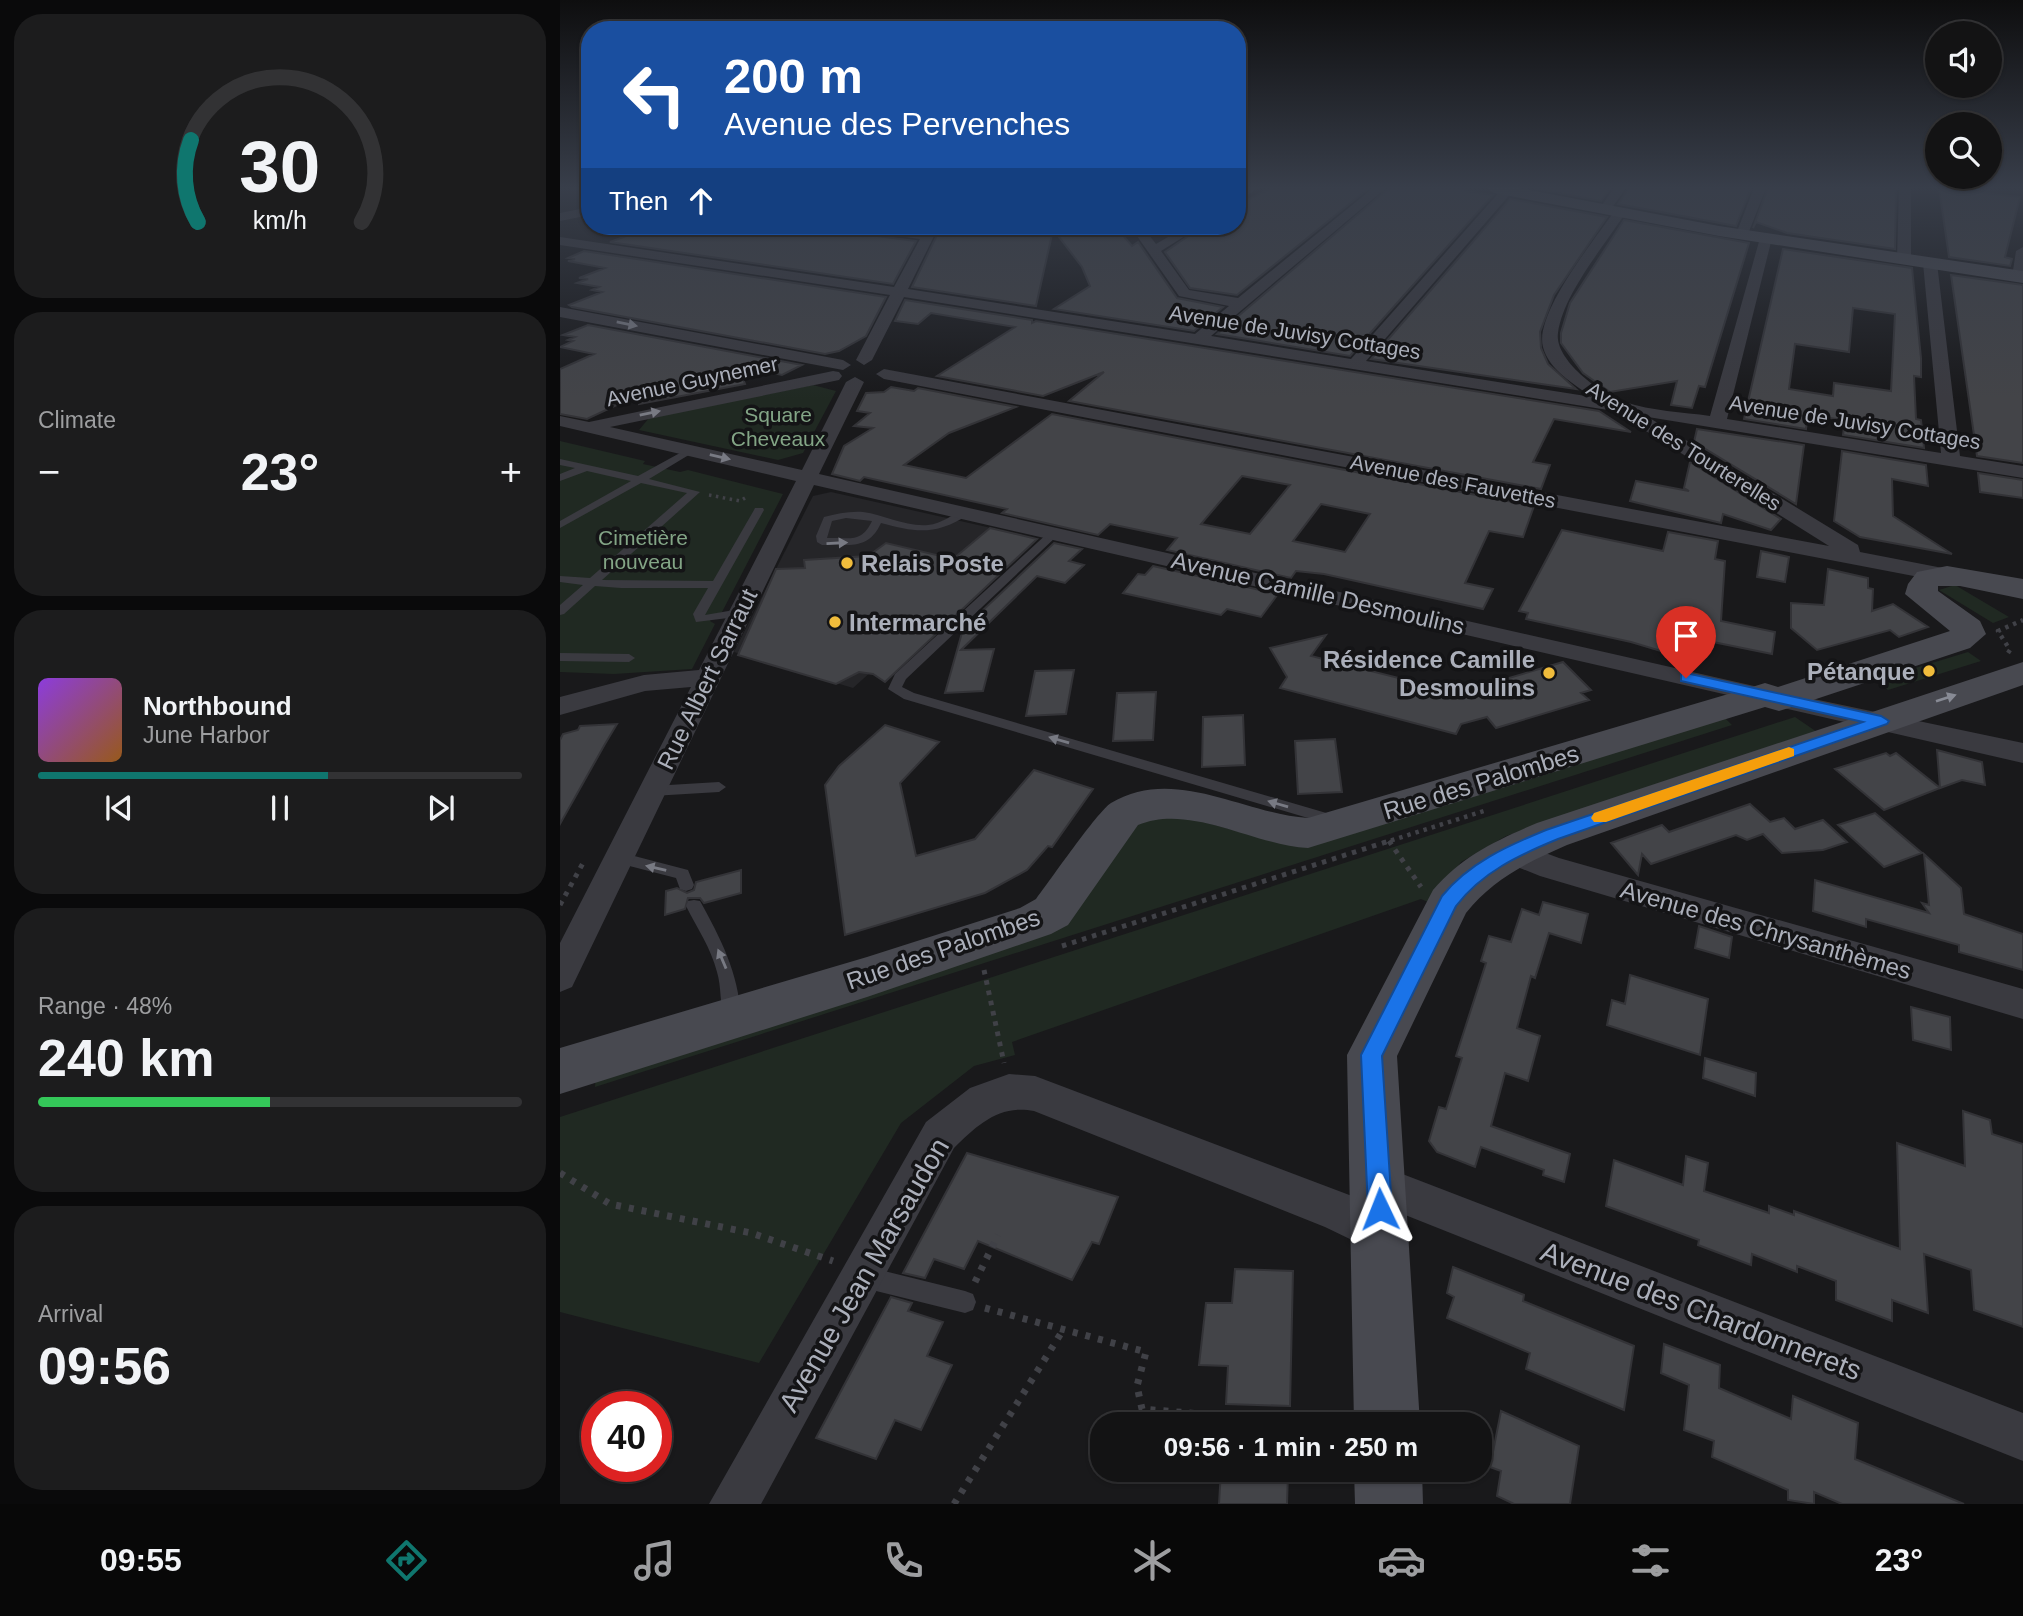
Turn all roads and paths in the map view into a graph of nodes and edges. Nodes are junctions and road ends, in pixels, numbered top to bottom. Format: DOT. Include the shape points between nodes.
graph roads {
  1 [pos="674,258"];
  2 [pos="916,258"];
  3 [pos="1159,258"];
  4 [pos="1296,258"];
  5 [pos="1444,258"];
  6 [pos="1587,258"];
  7 [pos="1761,258"];
  8 [pos="1899,258"];
  9 [pos="2022,258"];
  10 [pos="1904,259"];
  11 [pos="1930,263"];
  12 [pos="2021,277"];
  13 [pos="899,292"];
  14 [pos="1242,303"];
  15 [pos="560,312"];
  16 [pos="1198,339"];
  17 [pos="864,360"];
  18 [pos="1355,365"];
  19 [pos="838,370"];
  20 [pos="884,374"];
  21 [pos="855,382"];
  22 [pos="1622,408"];
  23 [pos="560,421"];
  24 [pos="1717,423"];
  25 [pos="583,426"];
  26 [pos="560,431"];
  27 [pos="692,450"];
  28 [pos="1951,460"];
  29 [pos="560,462"];
  30 [pos="585,468"];
  31 [pos="2023,472"];
  32 [pos="560,478"];
  33 [pos="806,478"];
  34 [pos="640,480"];
  35 [pos="695,492"];
  36 [pos="748,496"];
  37 [pos="759,510"];
  38 [pos="964,513"];
  39 [pos="878,519"];
  40 [pos="560,525"];
  41 [pos="1054,533"];
  42 [pos="1864,559"];
  43 [pos="560,579"];
  44 [pos="592,583"];
  45 [pos="716,584"];
  46 [pos="1933,585"];
  47 [pos="2023,589"];
  48 [pos="560,611"];
  49 [pos="740,613"];
  50 [pos="1959,618"];
  51 [pos="560,657"];
  52 [pos="629,658"];
  53 [pos="2023,673"];
  54 [pos="708,677"];
  55 [pos="1772,697"];
  56 [pos="560,706"];
  57 [pos="1881,721"];
  58 [pos="2023,753"];
  59 [pos="719,787"];
  60 [pos="652,791"];
  61 [pos="1494,808"];
  62 [pos="1343,823"];
  63 [pos="1389,841"];
  64 [pos="1511,852"];
  65 [pos="619,858"];
  66 [pos="685,885"];
  67 [pos="1449,902"];
  68 [pos="694,906"];
  69 [pos="1049,950"];
  70 [pos="997,966"];
  71 [pos="984,971"];
  72 [pos="971,975"];
  73 [pos="560,977"];
  74 [pos="2023,1004"];
  75 [pos="732,1017"];
  76 [pos="560,1071"];
  77 [pos="1008,1091"];
  78 [pos="560,1173"];
  79 [pos="1380,1209"];
  80 [pos="998,1235"];
  81 [pos="861,1276"];
  82 [pos="965,1302"];
  83 [pos="1063,1329"];
  84 [pos="1178,1412"];
  85 [pos="1387,1412"];
  86 [pos="2023,1437"];
  87 [pos="1388,1482"];
  88 [pos="734,1504"];
  89 [pos="954,1504"];
  90 [pos="1389,1504"];
  1 -- 13 [label="street, Avenue de Juvisy Cottages"];
  2 -- 13 [label="street"];
  3 -- 14 [label="street" via="1184,293"];
  4 -- 14 [label="street"];
  5 -- 18 [label="street"];
  6 -- 22 [label="street, Avenue des Tourterelles" via="1549,331 1550,345 1567,371"];
  7 -- 24 [label="street"];
  8 -- 10 [label="street"];
  9 -- 12 [label="street"];
  10 -- 11 [label="street"];
  11 -- 12 [label="street"];
  11 -- 28 [label="street"];
  13 -- 16 [label="street, Avenue de Juvisy Cottages"];
  13 -- 17 [label="street"];
  14 -- 16 [label="street"];
  15 -- 19 [label="street, one-way"];
  16 -- 18 [label="street, Avenue de Juvisy Cottages"];
  17 -- 19 [label="street, Avenue Guynemer"];
  17 -- 20 [label="street" via="889,365"];
  18 -- 22 [label="street, Avenue de Juvisy Cottages"];
  19 -- 21 [label="street"];
  25 -- 19 [label="street, Avenue Guynemer, one-way"];
  20 -- 21 [label="street"];
  20 -- 42 [label="street, Avenue des Fauvettes"];
  21 -- 33 [label="street, Rue Albert Sarraut"];
  22 -- 24 [label="street, Avenue de Juvisy Cottages"];
  22 -- 42 [label="street, Avenue des Tourterelles"];
  23 -- 25 [label="street, Avenue Camille Desmoulins"];
  24 -- 28 [label="street, Avenue de Juvisy Cottages"];
  25 -- 26 [label="street, Avenue Guynemer"];
  25 -- 27 [label="street, Avenue Camille Desmoulins"];
  27 -- 33 [label="street, Avenue Camille Desmoulins, one-way"];
  27 -- 34 [label="lane"];
  28 -- 31 [label="street, Avenue de Juvisy Cottages"];
  29 -- 30 [label="lane"];
  30 -- 32 [label="lane"];
  30 -- 34 [label="lane"];
  33 -- 38 [label="street, Avenue Camille Desmoulins"];
  33 -- 49 [label="street, Rue Albert Sarraut"];
  34 -- 35 [label="lane"];
  34 -- 40 [label="lane"];
  35 -- 36 [label="path" via="740,502"];
  35 -- 44 [label="lane"];
  37 -- 45 [label="lane"];
  38 -- 39 [label="lane" via="938,530"];
  38 -- 41 [label="street, Avenue Camille Desmoulins"];
  39 -- 39 [label="lane, one-way" via="850,513 828,519 821,542 864,540"];
  41 -- 55 [label="street, Avenue Camille Desmoulins"];
  62 -- 41 [label="lane, one-way" via="895,690 900,677"];
  42 -- 46 [label="street, Avenue des Tourterelles"];
  42 -- 46 [label="street, Avenue des Fauvettes"];
  43 -- 44 [label="lane"];
  44 -- 45 [label="lane"];
  44 -- 48 [label="lane"];
  45 -- 49 [label="lane" via="699,617"];
  46 -- 47 [label="street, Avenue des Fauvettes"];
  46 -- 50 [label="street, Avenue des Tourterelles"];
  49 -- 54 [label="street, Rue Albert Sarraut"];
  50 -- 55 [label="street, Rue des Palombes" via="1969,634 1958,641"];
  51 -- 52 [label="lane"];
  57 -- 53 [label="street, one-way"];
  54 -- 56 [label="street" via="644,683"];
  54 -- 60 [label="street, Rue Albert Sarraut"];
  55 -- 57 [label="street, Avenue Camille Desmoulins"];
  55 -- 62 [label="street, Rue des Palombes"];
  57 -- 58 [label="street, Avenue Camille Desmoulins"];
  57 -- 64 [label="street"];
  59 -- 60 [label="lane"];
  60 -- 65 [label="street, Rue Albert Sarraut"];
  61 -- 63 [label="path"];
  62 -- 75 [label="street, Rue des Palombes" via="1287,834 1179,802 1139,805 1124,814 1052,912 1035,921"];
  63 -- 67 [label="path" via="1423,890"];
  63 -- 69 [label="path"];
  64 -- 67 [label="street" via="1474,873"];
  64 -- 74 [label="street, Avenue des Chrysanthèmes" via="1550,868"];
  66 -- 65 [label="lane, one-way" via="682,874"];
  65 -- 73 [label="street, Rue Albert Sarraut"];
  67 -- 79 [label="street" via="1371,1055"];
  75 -- 68 [label="lane, one-way" via="728,975"];
  70 -- 71 [label="path"];
  71 -- 72 [label="path"];
  71 -- 77 [label="path"];
  75 -- 76 [label="street, Rue des Palombes"];
  77 -- 79 [label="street" via="1035,1094 1337,1211"];
  77 -- 81 [label="street, Avenue Jean Marsaudon" via="961,1113 940,1135"];
  78 -- 81 [label="path" via="610,1204 751,1233 826,1257"];
  79 -- 85 [label="street"];
  79 -- 86 [label="street, Avenue des Chardonnerets"];
  80 -- 82 [label="path"];
  81 -- 82 [label="lane"];
  81 -- 88 [label="street, Avenue Jean Marsaudon"];
  82 -- 83 [label="path"];
  83 -- 84 [label="path" via="1146,1352 1137,1386 1142,1409"];
  83 -- 89 [label="path"];
  87 -- 90 [label="street"];
}
